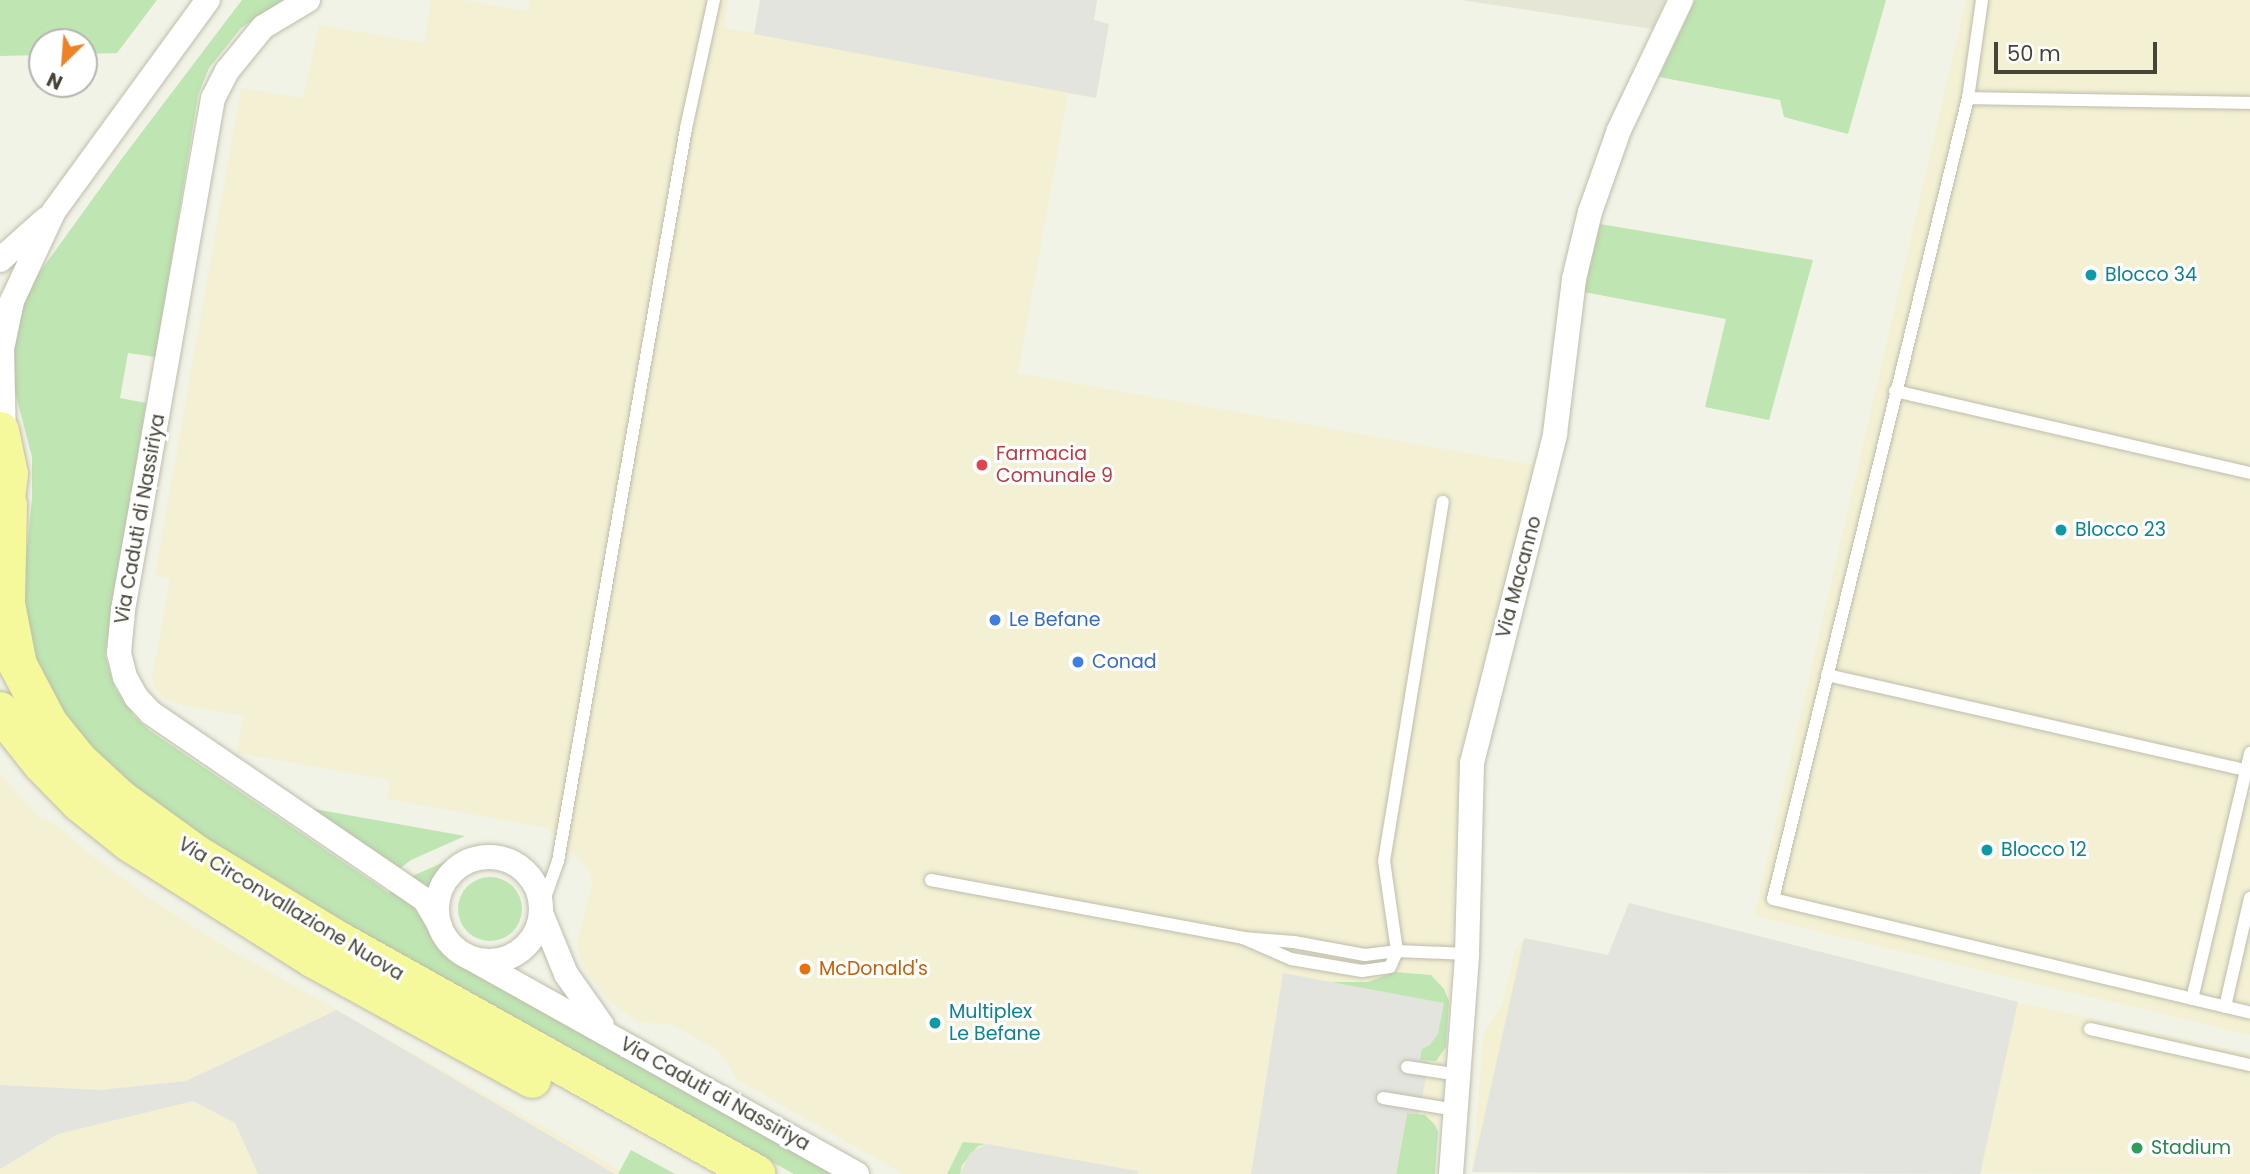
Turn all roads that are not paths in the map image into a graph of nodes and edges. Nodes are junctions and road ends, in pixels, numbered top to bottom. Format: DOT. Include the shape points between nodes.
graph roads {
  1 [pos="208,0"];
  2 [pos="308,0"];
  3 [pos="714,0"];
  4 [pos="1681,0"];
  5 [pos="1982,0"];
  6 [pos="1968,98"];
  7 [pos="2250,103"];
  8 [pos="54,211"];
  9 [pos="0,260"];
  10 [pos="1895,391"];
  11 [pos="2,437"];
  12 [pos="2250,473"];
  13 [pos="1443,502"];
  14 [pos="4,522"];
  15 [pos="1827,675"];
  16 [pos="0,711"];
  17 [pos="2250,752"];
  18 [pos="2248,770"];
  19 [pos="931,880"];
  20 [pos="2250,898"];
  21 [pos="541,911"];
  22 [pos="440,926"];
  23 [pos="1397,951"];
  24 [pos="1467,954"];
  25 [pos="465,955"];
  26 [pos="2192,999"];
  27 [pos="2225,1007"];
  28 [pos="2250,1013"];
  29 [pos="2090,1029"];
  30 [pos="609,1034"];
  31 [pos="2250,1065"];
  32 [pos="1407,1067"];
  33 [pos="1459,1075"];
  34 [pos="1383,1098"];
  35 [pos="1456,1110"];
  36 [pos="702,1174"];
  37 [pos="756,1174"];
  38 [pos="857,1174"];
  39 [pos="1451,1174"];
  1 -- 8 [label="street"];
  2 -- 22 [label="street, Via Caduti di Nassiriya" via="263,27 227,71 213,97 122,610 119,653 125,677 152,713 425,900"];
  3 -- 21 [label="lane" via="681,155 558,861"];
  4 -- 24 [label="street, Via Macanno" via="1619,130 1590,212 1574,279 1555,434 1472,763"];
  5 -- 6 [label="lane"];
  6 -- 7 [label="lane"];
  6 -- 10 [label="lane"];
  8 -- 9 [label="street"];
  8 -- 11 [label="street" via="12,301 2,349"];
  10 -- 12 [label="lane"];
  10 -- 15 [label="lane"];
  11 -- 14 [label="main road, Via Circonvallazione Nuova" via="9,474"];
  13 -- 23 [label="lane" via="1384,861"];
  14 -- 37 [label="main road, Via Circonvallazione Nuova" via="6,604 18,665 49,724 79,761 120,799 196,854 323,932"];
  15 -- 18 [label="lane"];
  15 -- 26 [label="lane" via="1773,899"];
  16 -- 36 [label="main road, Via Circonvallazione Nuova" via="79,803 141,849 314,959"];
  17 -- 18 [label="lane"];
  18 -- 26 [label="lane"];
  19 -- 23 [label="lane" via="1243,938 1291,959 1362,971 1391,967"];
  20 -- 27 [label="lane"];
  21 -- 22 [label="street, Via Caduti di Nassiriya" via="535,886 523,871 500,859 477,859 460,866 444,883 437,905"];
  21 -- 25 [label="street" via="533,937 515,954 490,961"];
  21 -- 30 [label="street, Via Caduti di Nassiriya" via="566,974"];
  22 -- 25 [label="street, Via Caduti di Nassiriya" via="450,943"];
  23 -- 24 [label="lane"];
  24 -- 33 [label="street, Via Macanno"];
  25 -- 30 [label="street, Via Caduti di Nassiriya"];
  26 -- 27 [label="lane"];
  27 -- 28 [label="lane"];
  29 -- 31 [label="lane"];
  30 -- 38 [label="street, Via Caduti di Nassiriya"];
  32 -- 33 [label="lane"];
  33 -- 35 [label="street, Via Macanno"];
  34 -- 35 [label="lane"];
  35 -- 39 [label="street, Via Macanno"];
}
